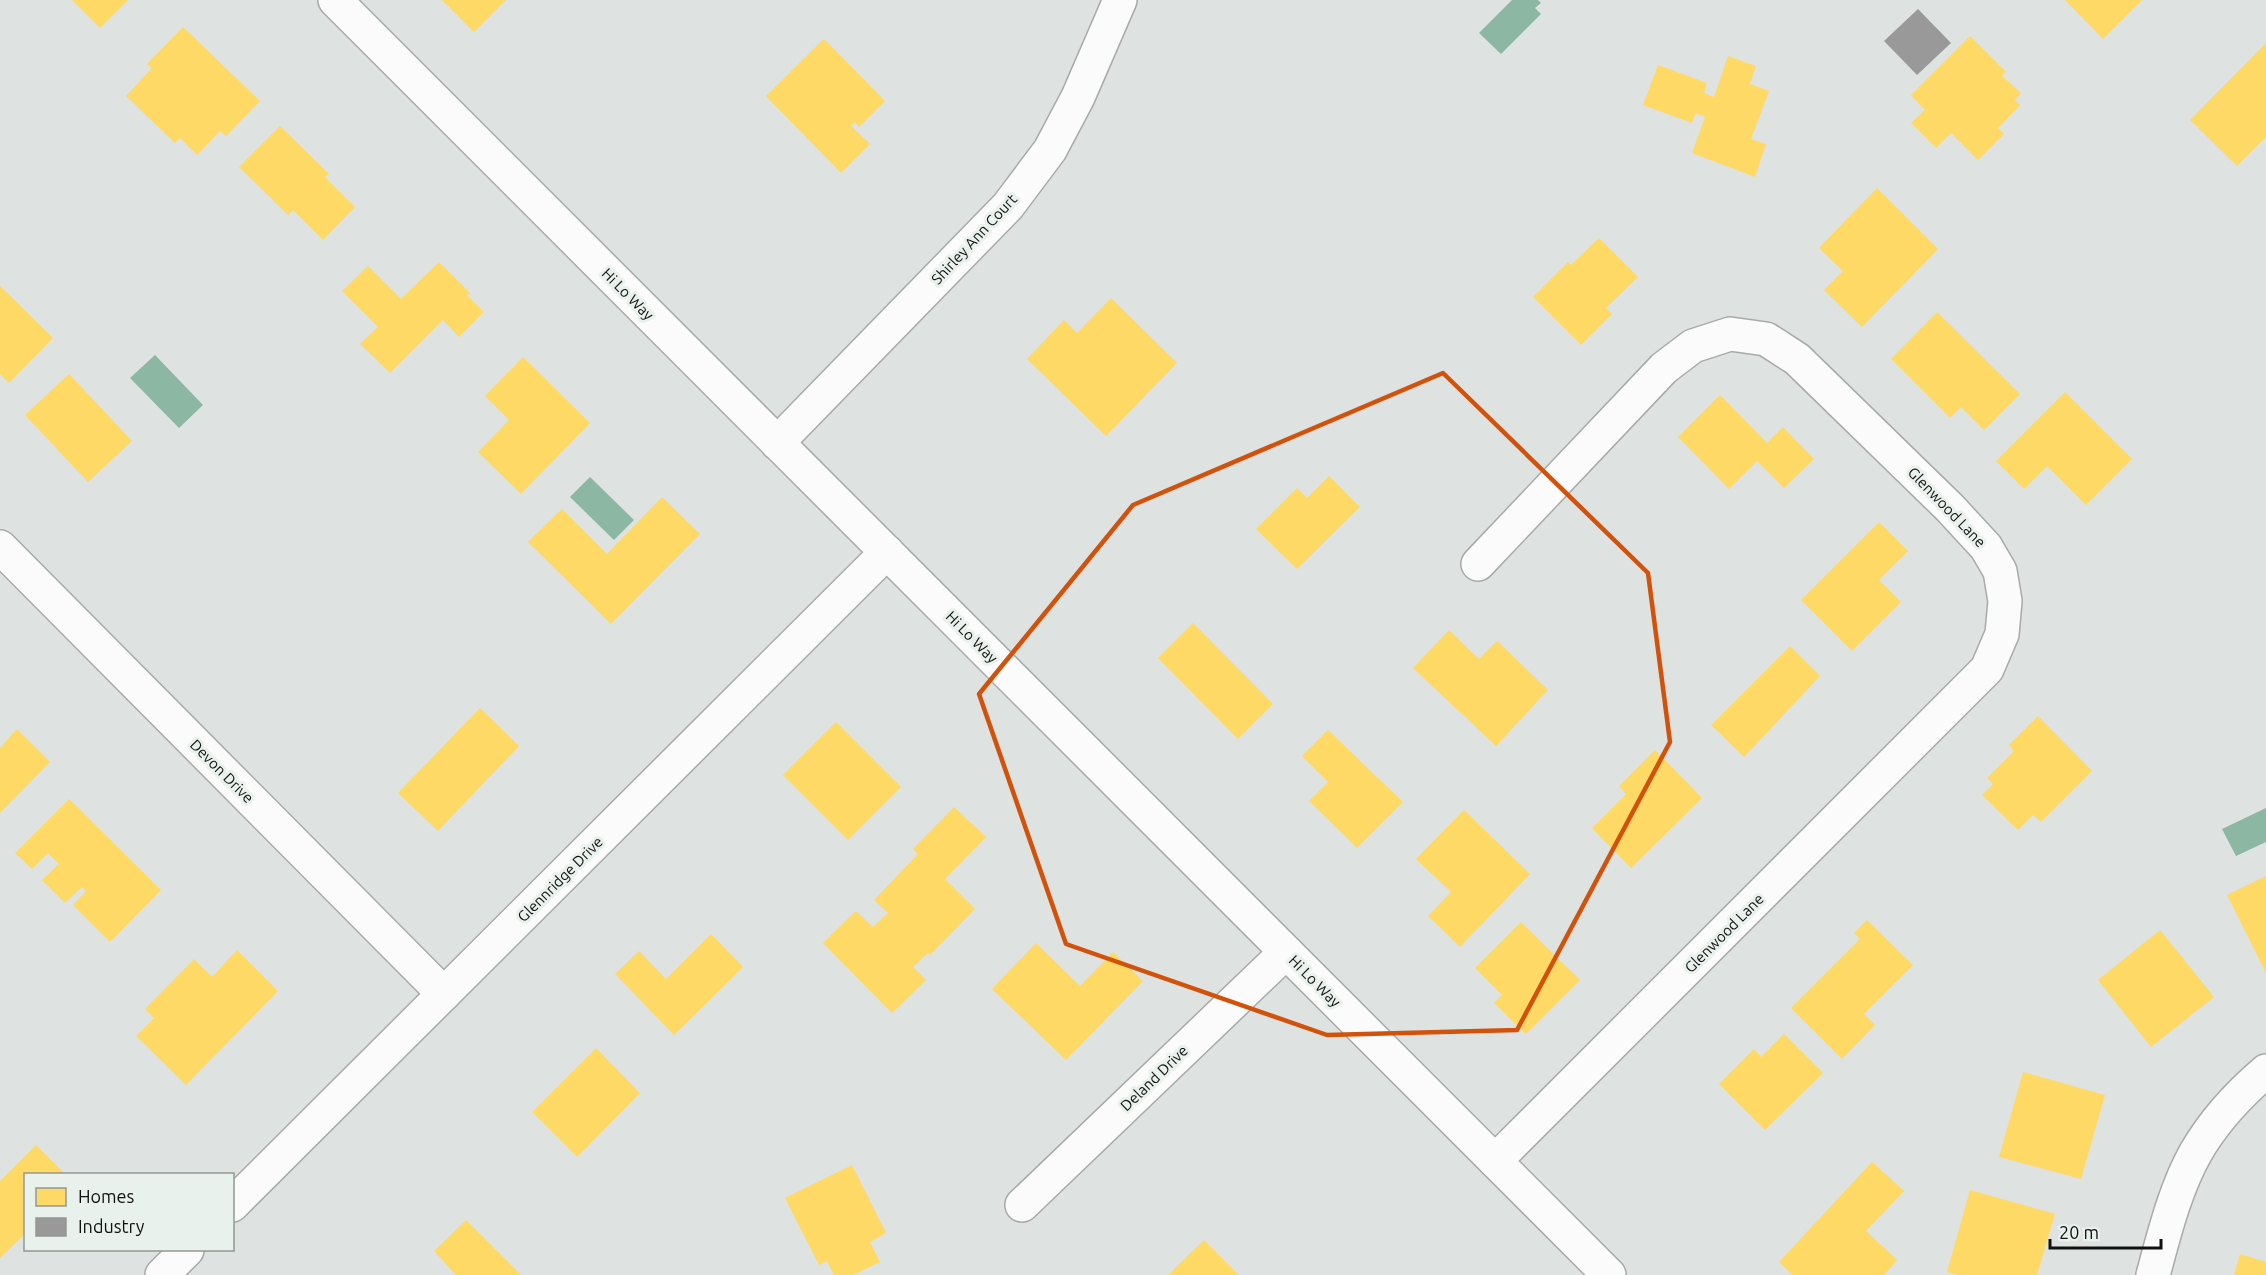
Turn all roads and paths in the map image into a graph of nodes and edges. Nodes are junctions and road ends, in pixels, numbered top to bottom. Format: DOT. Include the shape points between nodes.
graph roads {
  1 [pos="335,0"];
  2 [pos="1120,0"];
  3 [pos="777,442"];
  4 [pos="0,547"];
  5 [pos="887,552"];
  6 [pos="1478,564"];
  7 [pos="1286,952"];
  8 [pos="444,994"];
  9 [pos="2266,1071"];
  10 [pos="1495,1161"];
  11 [pos="234,1202"];
  12 [pos="1022,1205"];
  13 [pos="186,1251"];
  14 [pos="162,1275"];
  15 [pos="1609,1275"];
  16 [pos="2153,1275"];
  1 -- 3 [label="street, Hi Lo Way"];
  2 -- 3 [label="street, Shirley Ann Court" via="1050,150 1008,206"];
  3 -- 5 [label="street, Hi Lo Way"];
  4 -- 8 [label="street, Devon Drive"];
  5 -- 7 [label="street, Hi Lo Way"];
  5 -- 8 [label="street, Glennridge Drive"];
  6 -- 10 [label="street, Glenwood Lane" via="1664,368 1693,346 1730,334 1766,339 1797,359 1848,408 1986,547 2000,572 2005,601 2002,634 1987,669"];
  7 -- 10 [label="street, Hi Lo Way"];
  7 -- 12 [label="street, Deland Drive"];
  8 -- 11 [label="street, Glennridge Drive"];
  9 -- 16 [label="street" via="2221,1115 2196,1153 2170,1214"];
  10 -- 15 [label="street, Hi Lo Way"];
  13 -- 14 [label="street"];
}
